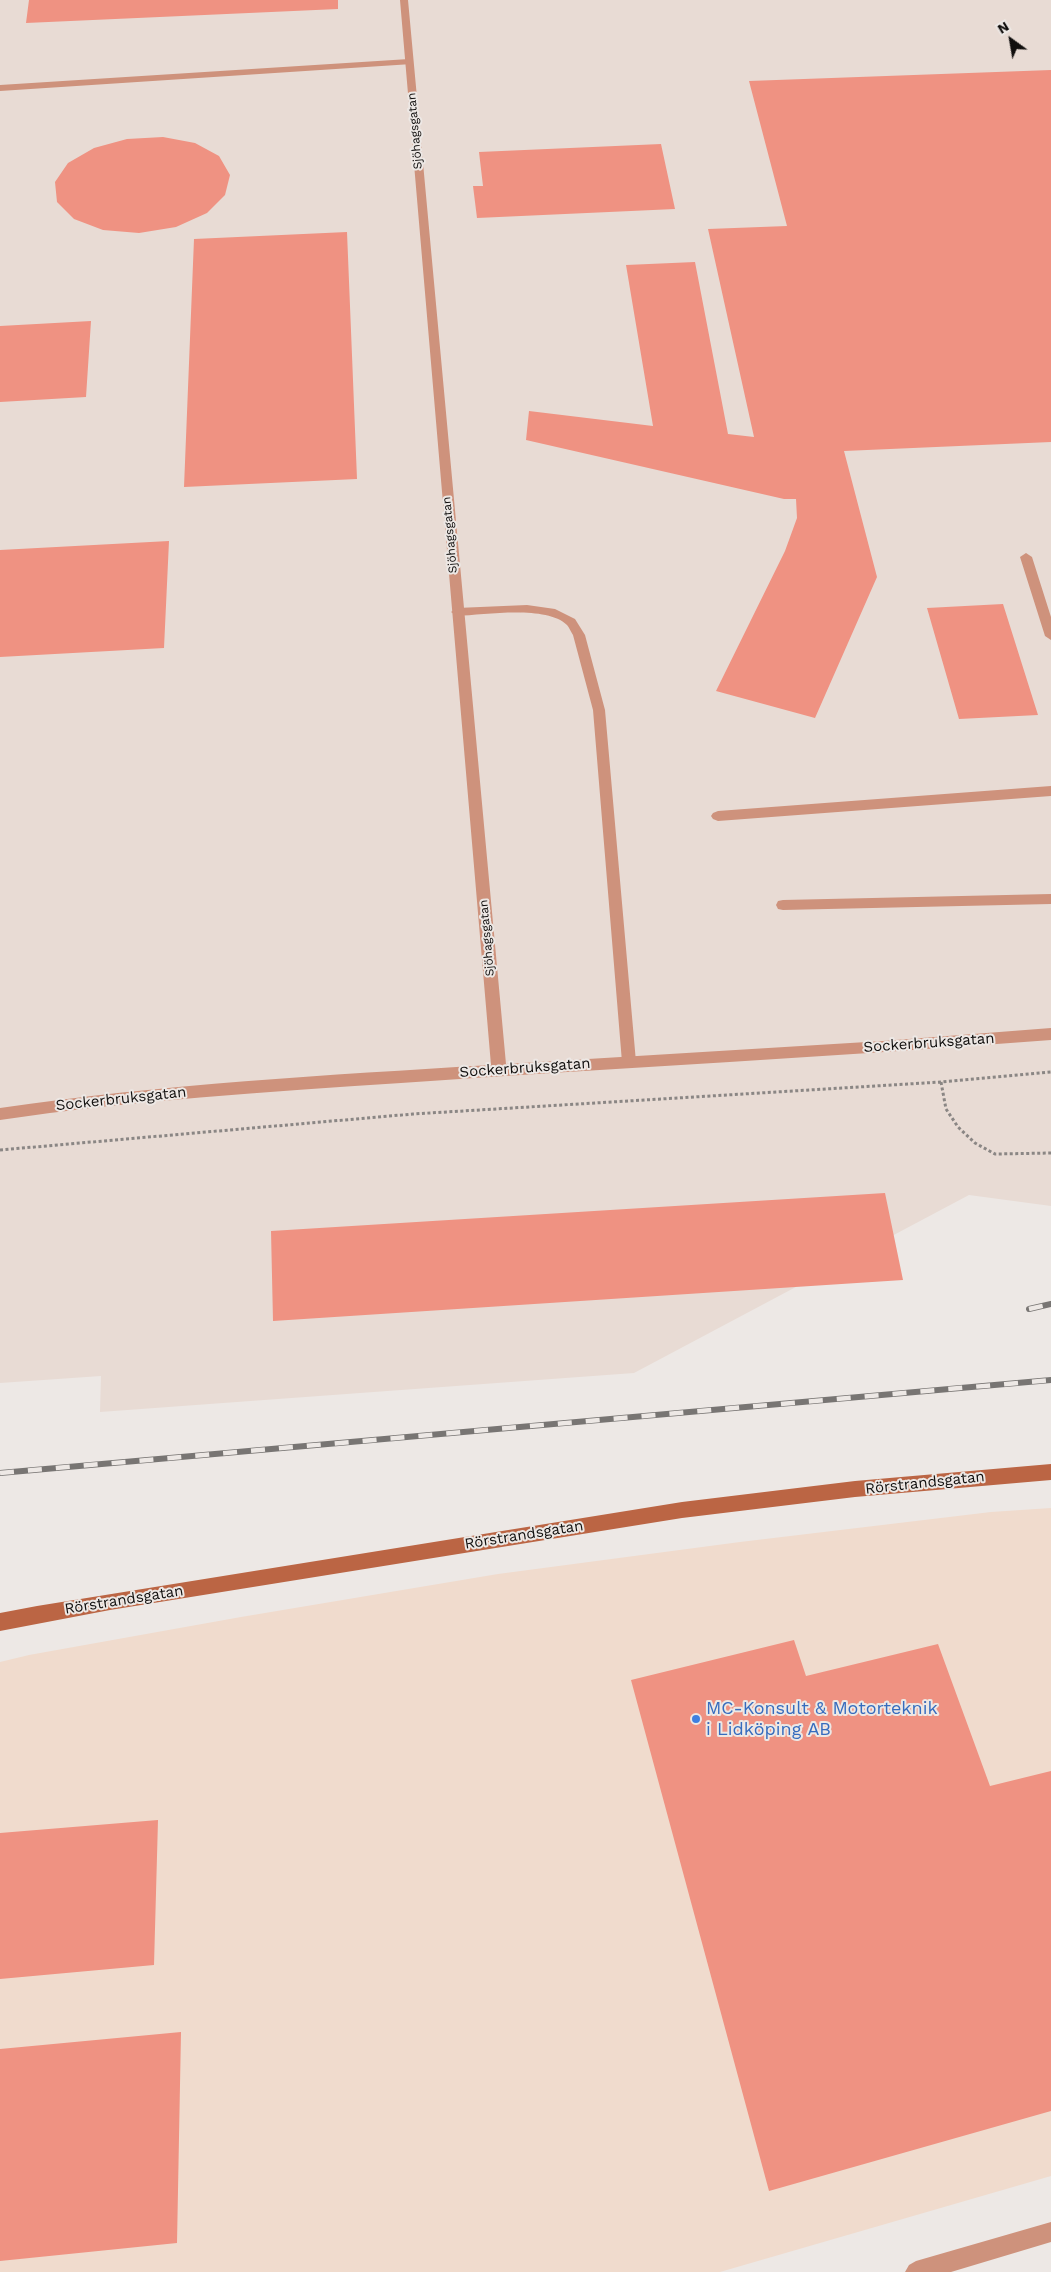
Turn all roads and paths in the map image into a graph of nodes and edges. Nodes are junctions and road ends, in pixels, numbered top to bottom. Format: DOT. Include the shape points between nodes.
graph roads {
  1 [pos="404,0"];
  2 [pos="409,62"];
  3 [pos="0,88"];
  4 [pos="1026,557"];
  5 [pos="458,612"];
  6 [pos="1051,636"];
  7 [pos="1051,792"];
  8 [pos="718,816"];
  9 [pos="1051,899"];
  10 [pos="783,905"];
  11 [pos="1051,1034"];
  12 [pos="629,1062"];
  13 [pos="499,1070"];
  14 [pos="1051,1072"];
  15 [pos="941,1082"];
  16 [pos="0,1114"];
  17 [pos="0,1150"];
  18 [pos="1051,1154"];
  19 [pos="1051,1472"];
  20 [pos="0,1622"];
  21 [pos="1051,2232"];
  22 [pos="916,2272"];
  1 -- 2 [label="street, Sjöhagsgatan"];
  2 -- 3 [label="street"];
  2 -- 5 [label="street, Sjöhagsgatan"];
  4 -- 6 [label="street"];
  5 -- 12 [label="street" via="527,609 551,612 571,622 579,636 599,710"];
  5 -- 13 [label="street, Sjöhagsgatan"];
  7 -- 8 [label="street"];
  9 -- 10 [label="street"];
  11 -- 12 [label="street, Sockerbruksgatan"];
  12 -- 13 [label="street, Sockerbruksgatan"];
  13 -- 16 [label="street, Sockerbruksgatan" via="155,1095"];
  14 -- 15 [label="path"];
  15 -- 17 [label="path" via="413,1114"];
  15 -- 18 [label="path" via="946,1109 975,1143 996,1154"];
  19 -- 20 [label="main road, Rörstrandsgatan" via="738,1502 476,1542"];
  21 -- 22 [label="street"];
}
